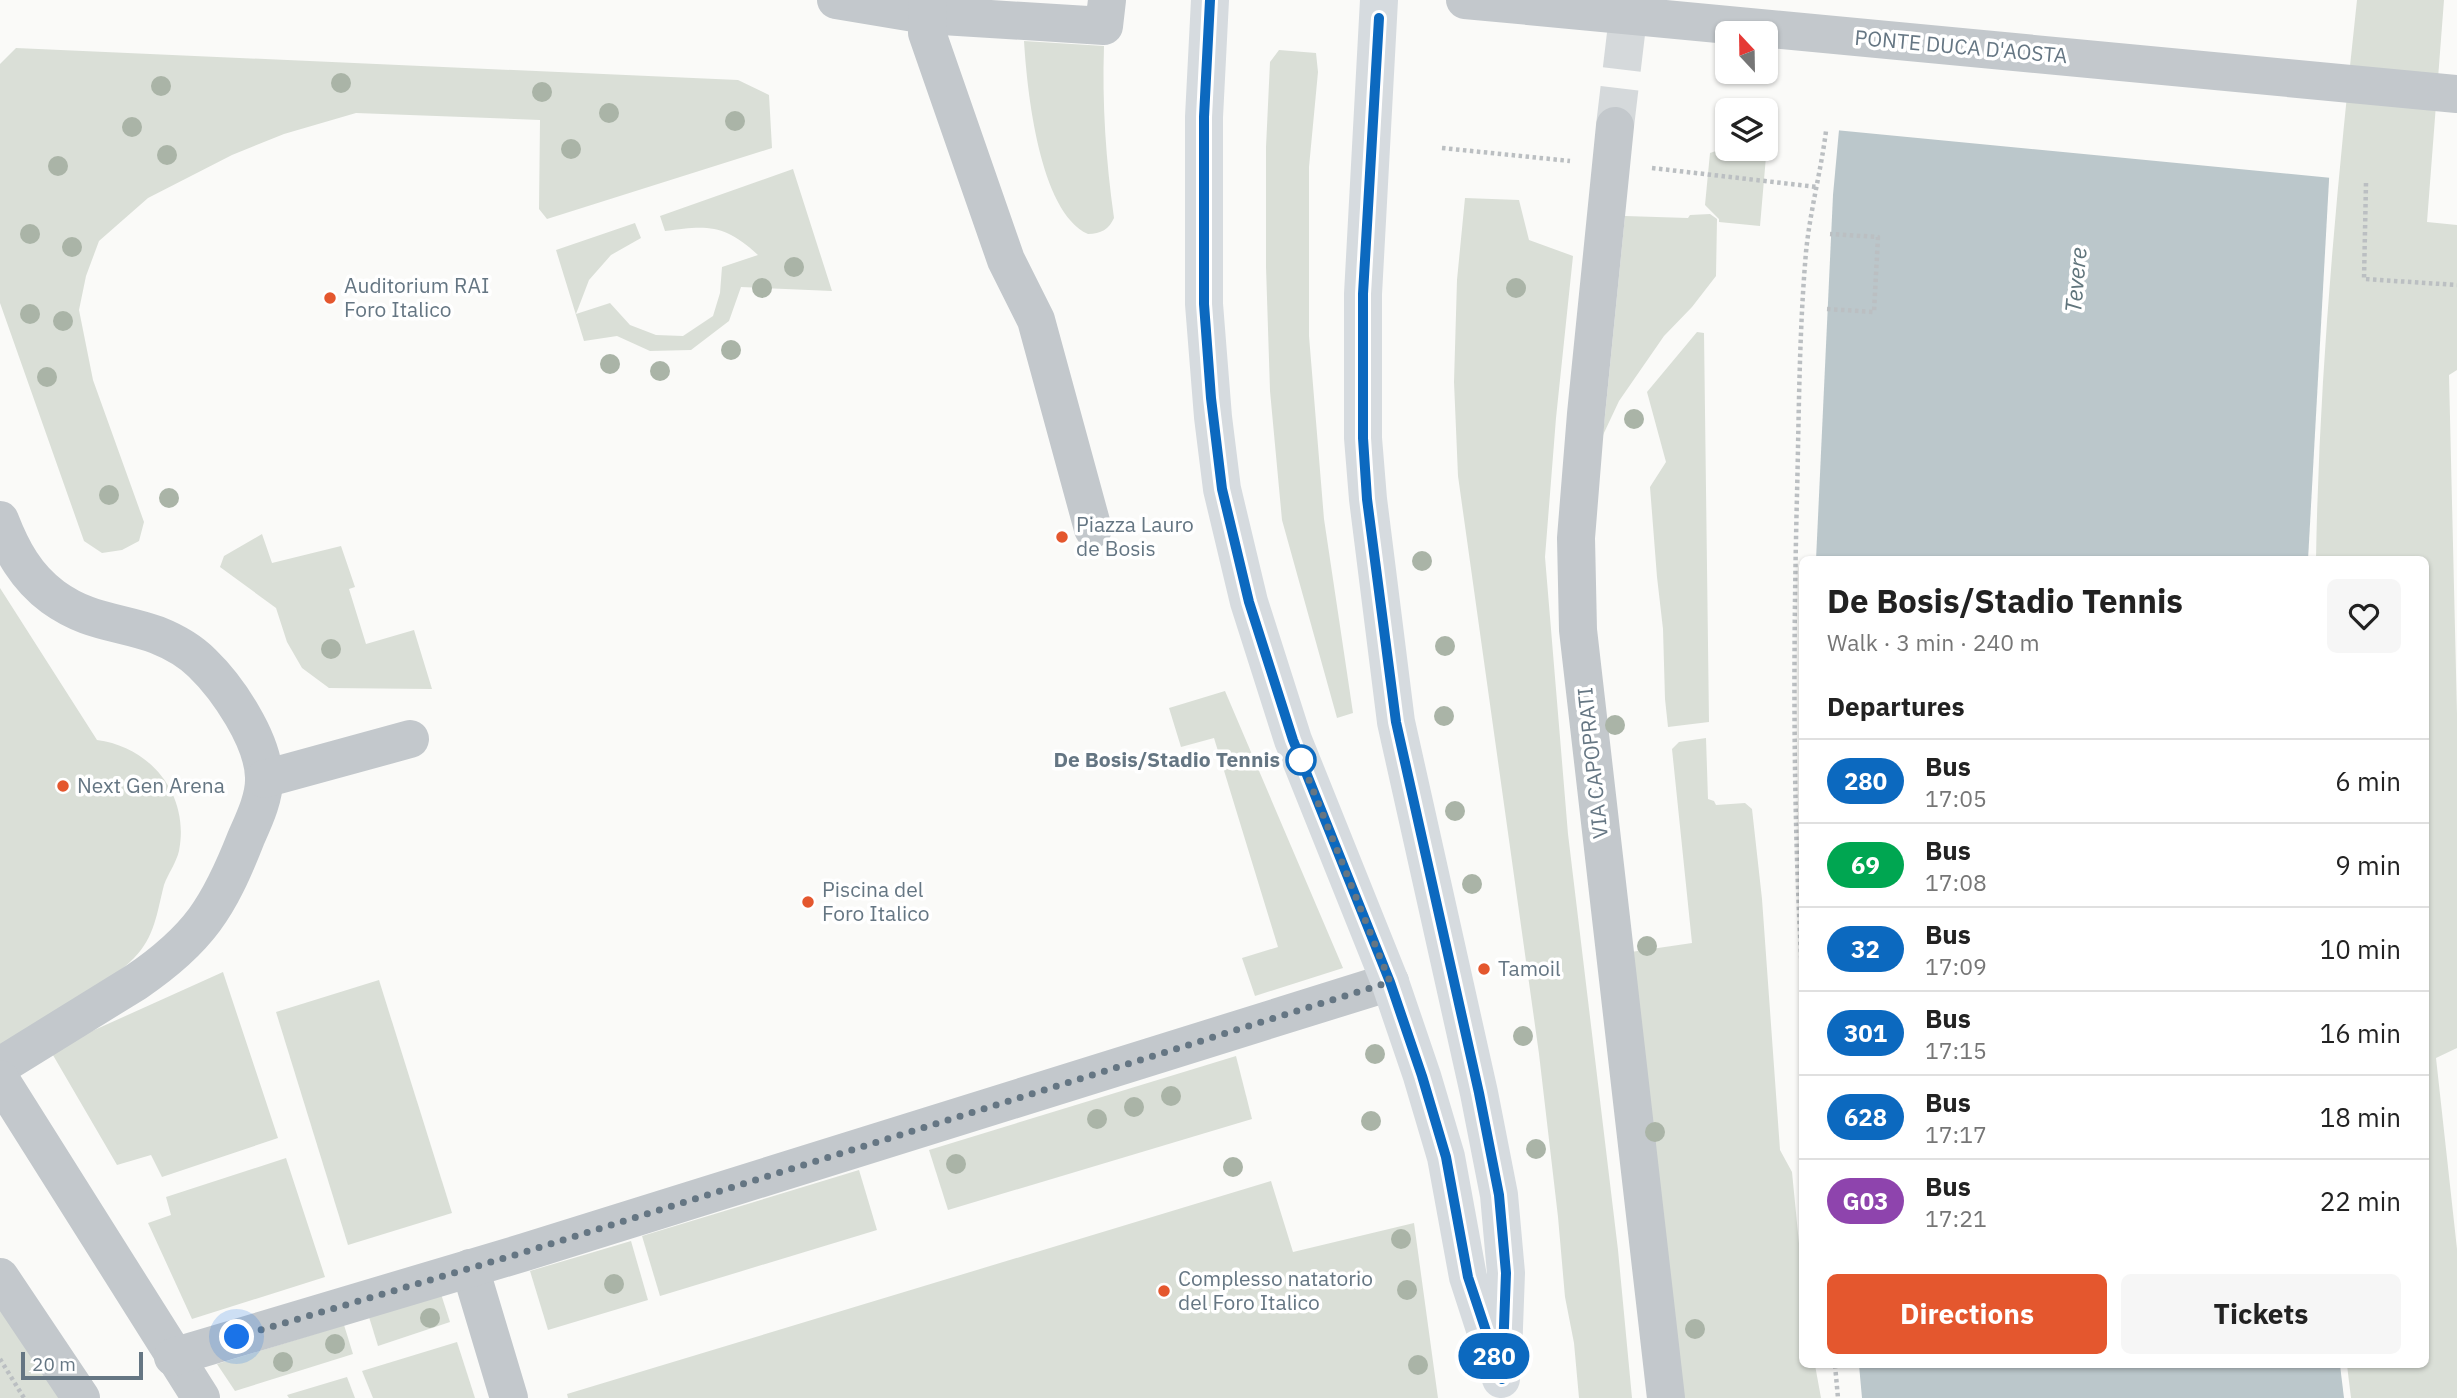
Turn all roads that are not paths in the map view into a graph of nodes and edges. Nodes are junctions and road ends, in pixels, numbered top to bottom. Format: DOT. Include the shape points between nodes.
graph roads {
  1 [pos="836,0"];
  2 [pos="1107,0"];
  3 [pos="1210,0"];
  4 [pos="1380,0"];
  5 [pos="1467,0"];
  6 [pos="927,16"];
  7 [pos="2457,94"];
  8 [pos="1615,126"];
  9 [pos="0,520"];
  10 [pos="1094,529"];
  11 [pos="410,739"];
  12 [pos="264,779"];
  13 [pos="1390,982"];
  14 [pos="0,1066"];
  15 [pos="0,1079"];
  16 [pos="470,1268"];
  17 [pos="0,1277"];
  18 [pos="173,1357"];
  19 [pos="1503,1389"];
  20 [pos="82,1398"];
  21 [pos="201,1398"];
  22 [pos="509,1398"];
  23 [pos="1666,1398"];
  1 -- 6 [label="street"];
  2 -- 6 [label="street" via="1104,26"];
  3 -- 13 [label="main road" via="1204,117 1204,304 1222,489 1249,602 1293,740"];
  4 -- 19 [label="main road" via="1363,294 1367,499 1396,722 1499,1195 1506,1273"];
  5 -- 7 [label="street, PONTE DUCA D'AOSTA"];
  6 -- 10 [label="street" via="1006,260 1036,320"];
  8 -- 23 [label="street, VIA CAPOPRATI" via="1576,538 1578,630"];
  9 -- 12 [label="street" via="23,568 54,597 94,619 158,635 200,661 258,746"];
  11 -- 12 [label="street"];
  12 -- 14 [label="street" via="232,872 214,908 190,939 136,982"];
  13 -- 16 [label="street"];
  13 -- 19 [label="main road" via="1446,1157 1468,1277"];
  15 -- 18 [label="street"];
  16 -- 18 [label="street"];
  16 -- 22 [label="street"];
  17 -- 20 [label="street"];
  18 -- 21 [label="street"];
}
